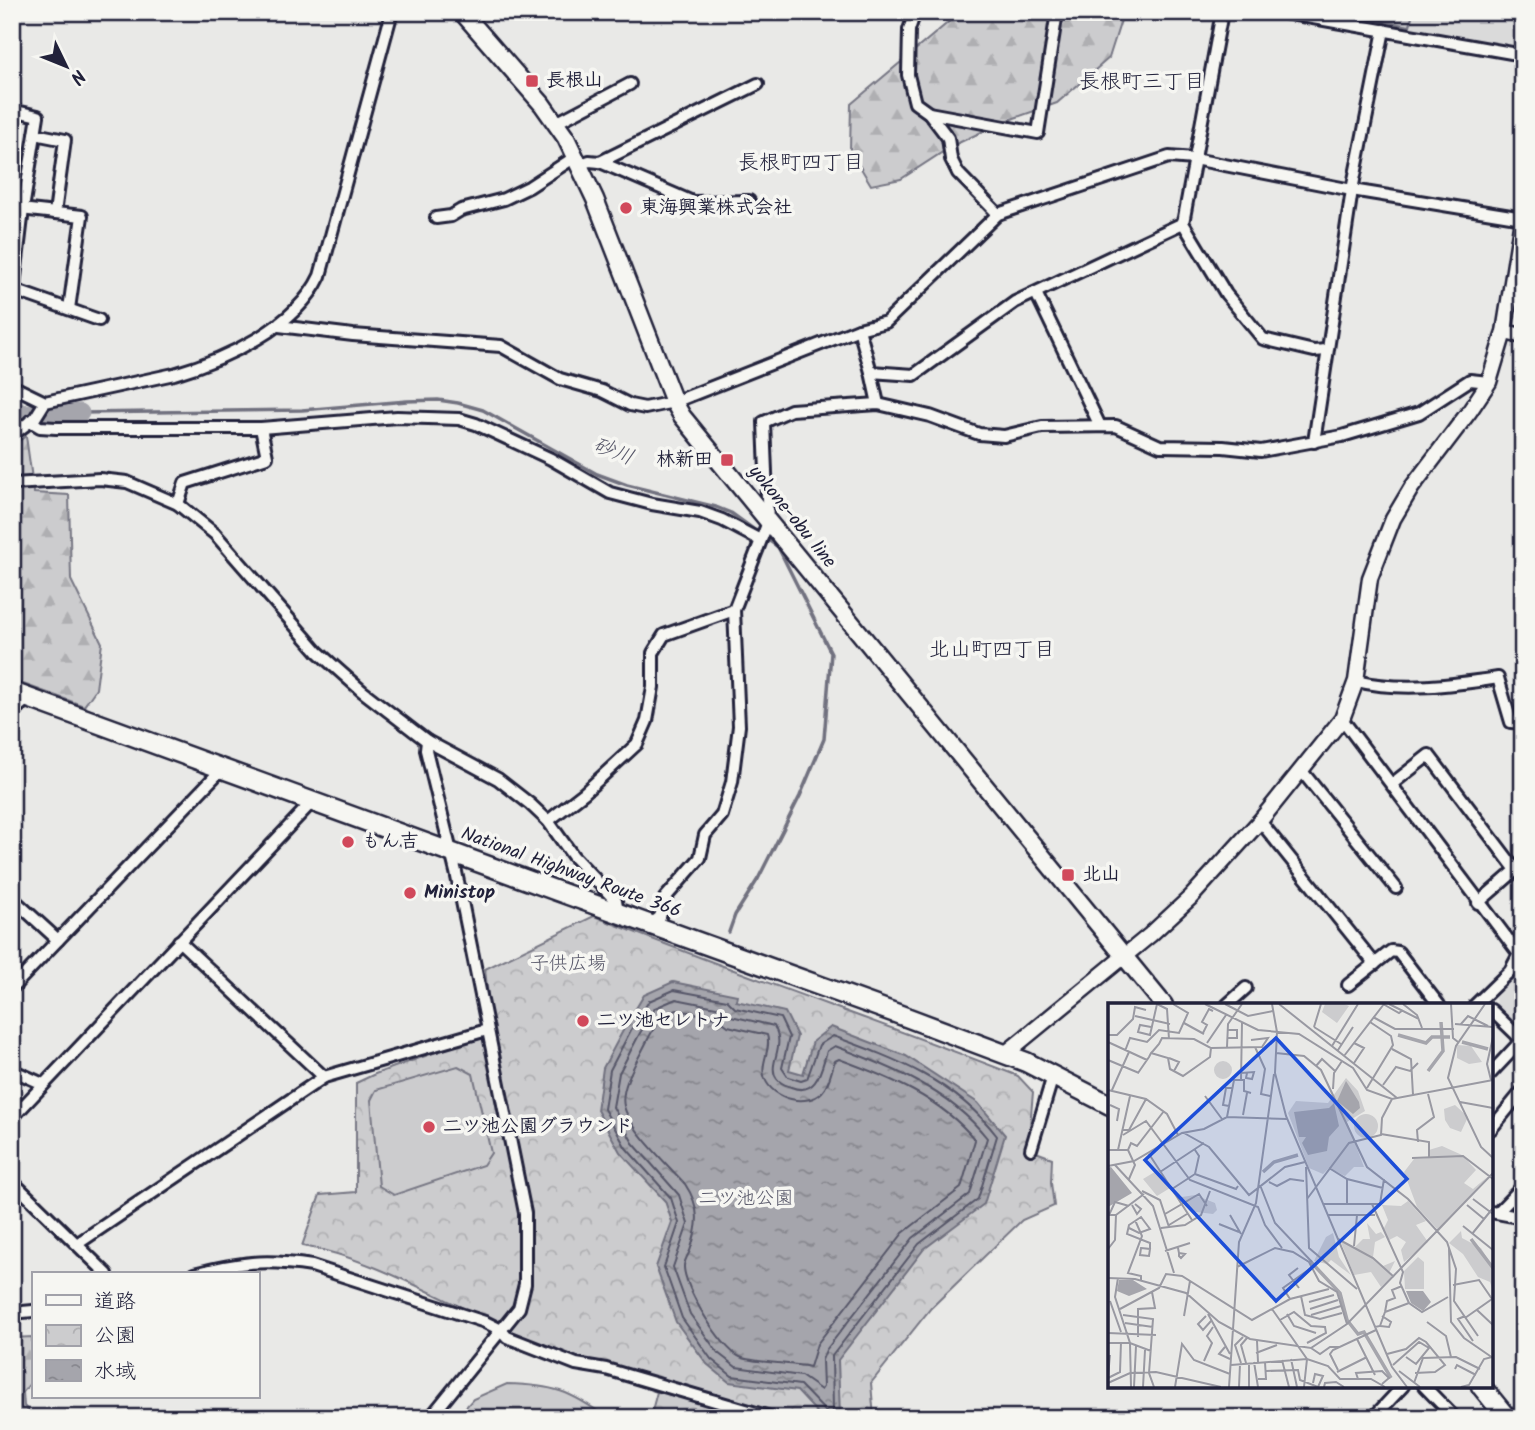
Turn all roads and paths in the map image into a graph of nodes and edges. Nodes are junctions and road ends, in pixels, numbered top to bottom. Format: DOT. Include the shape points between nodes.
graph roads {
  1 [pos="392,12"];
  2 [pos="461,12"];
  3 [pos="915,12"];
  4 [pos="1057,12"];
  5 [pos="1222,12"];
  6 [pos="1279,12"];
  7 [pos="1384,30"];
  8 [pos="1523,55"];
  9 [pos="630,84"];
  10 [pos="758,84"];
  11 [pos="12,110"];
  12 [pos="929,113"];
  13 [pos="556,123"];
  14 [pos="35,134"];
  15 [pos="1194,159"];
  16 [pos="578,161"];
  17 [pos="600,162"];
  18 [pos="1352,190"];
  19 [pos="749,201"];
  20 [pos="18,208"];
  21 [pos="55,213"];
  22 [pos="998,214"];
  23 [pos="1522,216"];
  24 [pos="436,218"];
  25 [pos="1183,223"];
  26 [pos="14,290"];
  27 [pos="1037,293"];
  28 [pos="12,303"];
  29 [pos="69,309"];
  30 [pos="99,320"];
  31 [pos="279,326"];
  32 [pos="859,329"];
  33 [pos="1504,332"];
  34 [pos="1523,336"];
  35 [pos="1326,350"];
  36 [pos="871,372"];
  37 [pos="1489,382"];
  38 [pos="12,386"];
  39 [pos="45,402"];
  40 [pos="674,402"];
  41 [pos="878,404"];
  42 [pos="32,420"];
  43 [pos="1100,426"];
  44 [pos="261,428"];
  45 [pos="12,435"];
  46 [pos="1314,442"];
  47 [pos="12,484"];
  48 [pos="178,504"];
  49 [pos="768,522"];
  50 [pos="760,540"];
  51 [pos="734,610"];
  52 [pos="1356,681"];
  53 [pos="21,695"];
  54 [pos="12,712"];
  55 [pos="1342,719"];
  56 [pos="1523,723"];
  57 [pos="426,741"];
  58 [pos="223,768"];
  59 [pos="1301,770"];
  60 [pos="1392,784"];
  61 [pos="313,801"];
  62 [pos="548,821"];
  63 [pos="1260,821"];
  64 [pos="449,851"];
  65 [pos="1396,888"];
  66 [pos="12,898"];
  67 [pos="1478,903"];
  68 [pos="618,912"];
  69 [pos="651,925"];
  70 [pos="58,940"];
  71 [pos="179,941"];
  72 [pos="1124,957"];
  73 [pos="1375,964"];
  74 [pos="1348,985"];
  75 [pos="12,988"];
  76 [pos="1246,988"];
  77 [pos="1162,1003"];
  78 [pos="1229,1003"];
  79 [pos="1437,1003"];
  80 [pos="1480,1003"];
  81 [pos="1493,1012"];
  82 [pos="487,1030"];
  83 [pos="1522,1040"];
  84 [pos="1005,1055"];
  85 [pos="12,1070"];
  86 [pos="1493,1071"];
  87 [pos="1053,1076"];
  88 [pos="324,1077"];
  89 [pos="43,1084"];
  90 [pos="1523,1090"];
  91 [pos="1108,1104"];
  92 [pos="12,1118"];
  93 [pos="1493,1127"];
  94 [pos="1031,1149"];
  95 [pos="12,1181"];
  96 [pos="1523,1186"];
  97 [pos="1494,1212"];
  98 [pos="1523,1219"];
  99 [pos="77,1244"];
  100 [pos="105,1272"];
  101 [pos="202,1272"];
  102 [pos="32,1311"];
  103 [pos="12,1313"];
  104 [pos="501,1330"];
  105 [pos="1401,1388"];
  106 [pos="1426,1388"];
  107 [pos="1483,1388"];
  108 [pos="430,1418"];
  109 [pos="772,1418"];
  110 [pos="1373,1418"];
  111 [pos="1455,1418"];
  112 [pos="1507,1418"];
  1 -- 31 [label="street" via="320,276 301,305"];
  2 -- 13 [label="main road, yokone-obu line"];
  3 -- 12 [label="street" via="909,30 908,75 915,103"];
  4 -- 12 [label="street" via="1038,133"];
  5 -- 15 [label="street"];
  6 -- 7 [label="street"];
  7 -- 8 [label="street"];
  7 -- 18 [label="street"];
  9 -- 13 [label="street"];
  10 -- 17 [label="street"];
  11 -- 14 [label="street" via="38,116"];
  12 -- 22 [label="street" via="948,138 958,173"];
  13 -- 16 [label="main road, yokone-obu line"];
  14 -- 20 [label="street"];
  14 -- 21 [label="street" via="65,140"];
  15 -- 18 [label="street"];
  15 -- 22 [label="street" via="1169,157"];
  15 -- 25 [label="street"];
  16 -- 17 [label="street"];
  16 -- 24 [label="street" via="504,200"];
  16 -- 40 [label="main road, yokone-obu line"];
  17 -- 19 [label="street" via="692,202"];
  18 -- 23 [label="street"];
  18 -- 35 [label="street"];
  20 -- 21 [label="street"];
  20 -- 26 [label="street"];
  21 -- 29 [label="street" via="82,216"];
  22 -- 32 [label="street" via="886,322"];
  23 -- 33 [label="street"];
  25 -- 27 [label="street"];
  25 -- 35 [label="street" via="1226,294 1263,339"];
  26 -- 28 [label="street"];
  26 -- 29 [label="street"];
  27 -- 36 [label="street" via="1015,302 914,375"];
  27 -- 43 [label="street"];
  29 -- 30 [label="street"];
  31 -- 39 [label="street" via="191,369"];
  31 -- 40 [label="street" via="501,346 560,379 630,405 645,408"];
  32 -- 36 [label="street"];
  32 -- 40 [label="street"];
  33 -- 34 [label="street"];
  33 -- 37 [label="street"];
  35 -- 46 [label="street"];
  36 -- 41 [label="street"];
  37 -- 46 [label="street" via="1469,380 1419,413"];
  37 -- 52 [label="street" via="1393,519 1369,585"];
  38 -- 39 [label="street"];
  39 -- 42 [label="street"];
  40 -- 49 [label="main road, yokone-obu line"];
  41 -- 43 [label="street" via="979,434 1004,436 1042,427"];
  41 -- 49 [label="street" via="791,410 764,422"];
  42 -- 44 [label="street" via="40,427 56,428"];
  42 -- 45 [label="street"];
  43 -- 46 [label="street" via="1116,426 1160,446 1261,451"];
  44 -- 48 [label="street" via="267,457 185,483"];
  44 -- 50 [label="street" via="397,417 459,419 551,459 610,493 700,512"];
  47 -- 48 [label="street" via="127,482"];
  48 -- 57 [label="street" via="215,534 318,652"];
  49 -- 50 [label="street"];
  49 -- 72 [label="main road, yokone-obu line"];
  50 -- 51 [label="street"];
  51 -- 62 [label="street" via="664,635 653,653 653,687 638,744"];
  51 -- 69 [label="street" via="738,726 732,782 722,815 705,835 700,858 666,898 660,917"];
  52 -- 55 [label="street"];
  52 -- 56 [label="street" via="1391,687 1498,678 1511,722"];
  53 -- 54 [label="street"];
  53 -- 58 [label="highway, National Highway Route 366"];
  55 -- 59 [label="street"];
  55 -- 60 [label="street"];
  57 -- 62 [label="street" via="498,779"];
  57 -- 64 [label="street"];
  58 -- 61 [label="highway, National Highway Route 366"];
  58 -- 70 [label="street"];
  59 -- 63 [label="street"];
  59 -- 65 [label="street"];
  60 -- 67 [label="street"];
  60 -- 67 [label="street" via="1429,755 1516,870"];
  61 -- 64 [label="highway, National Highway Route 366"];
  61 -- 71 [label="street"];
  62 -- 68 [label="street" via="573,856 616,901"];
  63 -- 72 [label="street" via="1191,897"];
  63 -- 73 [label="street"];
  64 -- 68 [label="highway, National Highway Route 366"];
  64 -- 82 [label="street"];
  66 -- 70 [label="street"];
  67 -- 80 [label="street" via="1519,954 1510,971"];
  68 -- 69 [label="highway, National Highway Route 366"];
  69 -- 84 [label="highway, National Highway Route 366"];
  70 -- 75 [label="street"];
  71 -- 88 [label="street"];
  71 -- 89 [label="street"];
  72 -- 77 [label="main road, yokone-obu line"];
  72 -- 84 [label="street"];
  73 -- 74 [label="street"];
  73 -- 79 [label="street" via="1391,951 1398,952"];
  76 -- 78 [label="street"];
  81 -- 83 [label="street"];
  82 -- 88 [label="street"];
  82 -- 104 [label="street" via="525,1213 525,1284 519,1308"];
  83 -- 86 [label="street"];
  84 -- 87 [label="highway, National Highway Route 366"];
  85 -- 89 [label="street"];
  87 -- 91 [label="highway, National Highway Route 366"];
  87 -- 94 [label="street"];
  88 -- 99 [label="street"];
  89 -- 92 [label="street"];
  90 -- 93 [label="street"];
  95 -- 99 [label="street"];
  96 -- 97 [label="street"];
  97 -- 98 [label="street"];
  99 -- 100 [label="street"];
  101 -- 104 [label="street" via="236,1263 282,1261 312,1266"];
  102 -- 103 [label="street"];
  104 -- 108 [label="street"];
  104 -- 109 [label="street" via="576,1364"];
  105 -- 110 [label="street"];
  106 -- 111 [label="street"];
  107 -- 112 [label="highway"];
}
